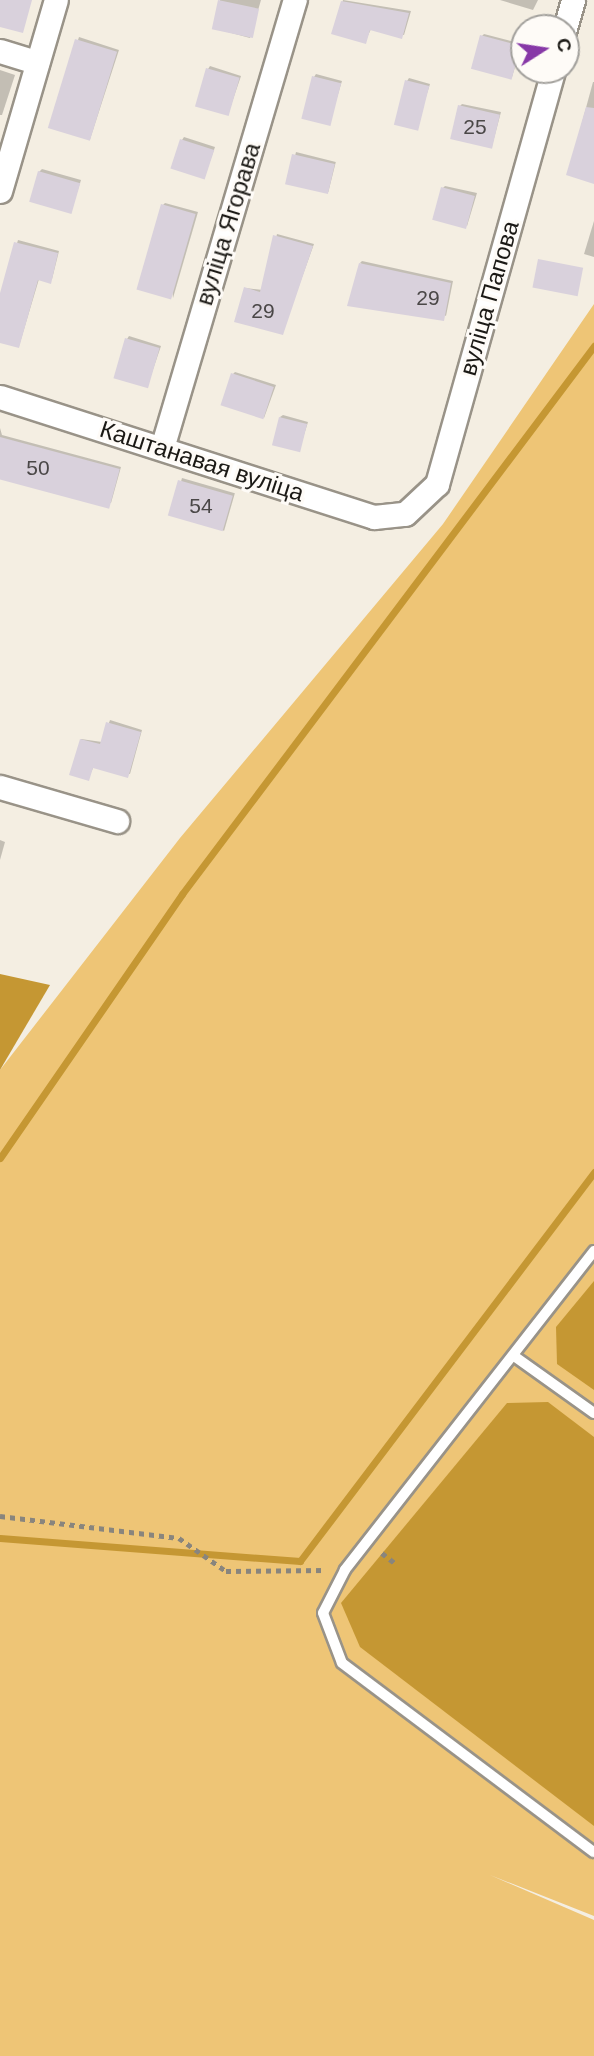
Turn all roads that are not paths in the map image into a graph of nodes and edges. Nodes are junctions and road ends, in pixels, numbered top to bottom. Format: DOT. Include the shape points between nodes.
graph roads {
  1 [pos="56,0"];
  2 [pos="295,0"];
  3 [pos="0,51"];
  4 [pos="37,62"];
  5 [pos="549,84"];
  6 [pos="0,191"];
  7 [pos="0,397"];
  8 [pos="162,447"];
  9 [pos="405,514"];
  10 [pos="0,788"];
  11 [pos="117,821"];
  12 [pos="594,1251"];
  13 [pos="514,1356"];
  14 [pos="594,1413"];
  15 [pos="594,1852"];
  1 -- 4 [label="street"];
  2 -- 8 [label="street, вуліца Ягорава"];
  3 -- 4 [label="street"];
  4 -- 6 [label="street"];
  5 -- 9 [label="street, вуліца Папова" via="437,484"];
  7 -- 8 [label="street, Каштанавая вуліца"];
  8 -- 9 [label="street, Каштанавая вуліца" via="374,517"];
  10 -- 11 [label="street"];
  12 -- 13 [label="lane"];
  13 -- 14 [label="lane"];
  13 -- 15 [label="lane" via="345,1570 323,1613 342,1663"];
}
